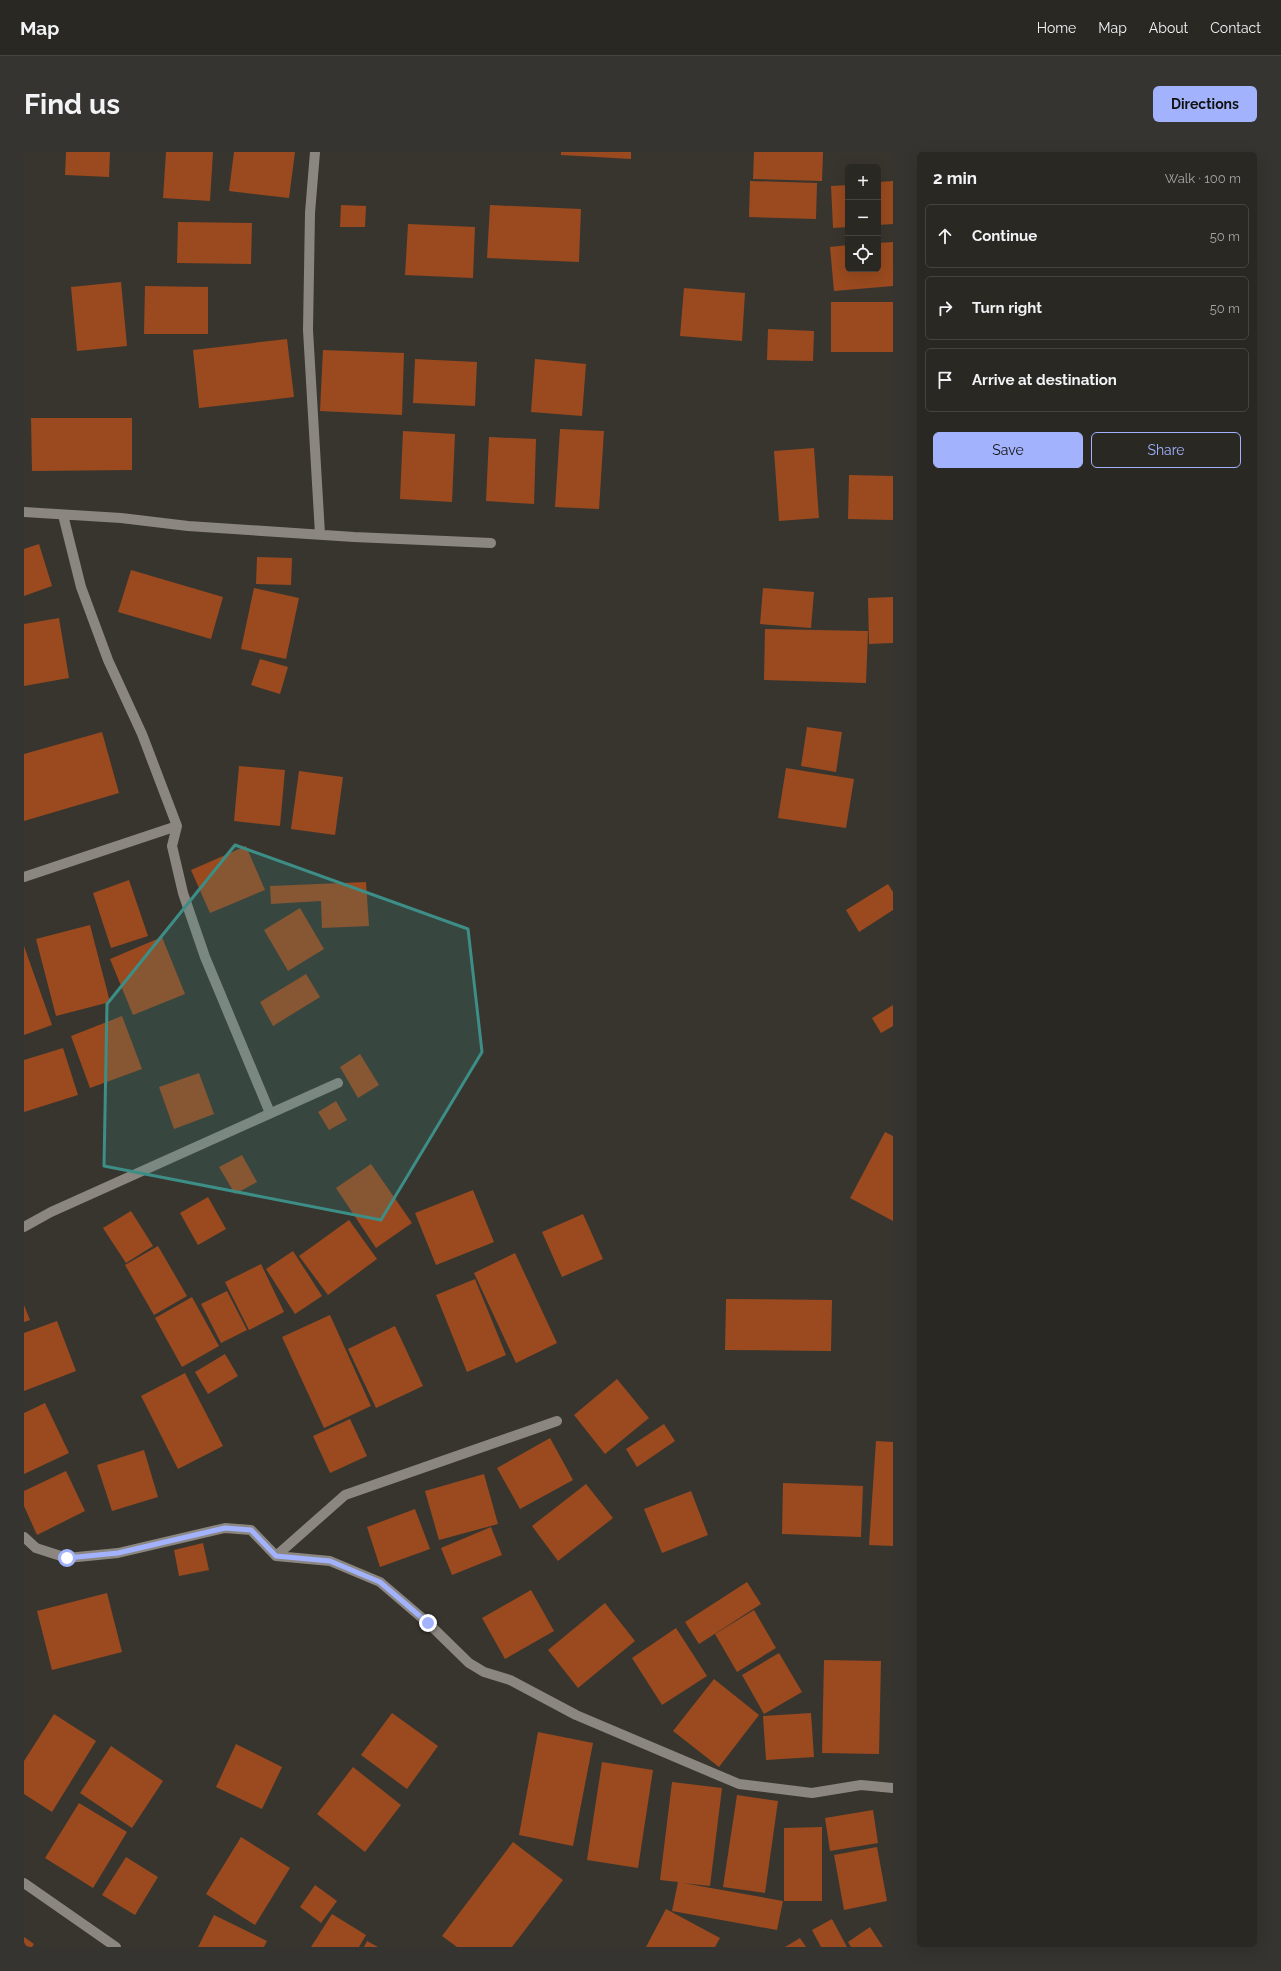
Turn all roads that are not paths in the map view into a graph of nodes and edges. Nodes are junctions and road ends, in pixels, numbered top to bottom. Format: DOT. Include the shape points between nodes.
graph roads {
  1 [pos="316,152"];
  2 [pos="24,512"];
  3 [pos="63,514"];
  4 [pos="320,534"];
  5 [pos="491,543"];
  6 [pos="177,826"];
  7 [pos="24,877"];
  8 [pos="338,1083"];
  9 [pos="270,1113"];
  10 [pos="24,1227"];
  11 [pos="557,1421"];
  12 [pos="24,1537"];
  13 [pos="276,1556"];
  14 [pos="893,1788"];
  15 [pos="24,1883"];
  16 [pos="116,1947"];
  1 -- 4 [label="street" via="310,213 308,330"];
  2 -- 3 [label="street"];
  3 -- 4 [label="street" via="188,526"];
  3 -- 6 [label="street" via="84,594 108,660 142,734"];
  4 -- 5 [label="street"];
  6 -- 7 [label="street"];
  6 -- 9 [label="street" via="172,846 183,893 205,957"];
  8 -- 9 [label="street"];
  9 -- 10 [label="street" via="51,1212"];
  11 -- 13 [label="street" via="346,1495"];
  12 -- 13 [label="street" via="36,1548 67,1558 118,1553 225,1528 251,1530"];
  13 -- 14 [label="street" via="330,1561 380,1582 469,1663 484,1672 510,1680 576,1715 739,1784 812,1793 861,1785"];
  15 -- 16 [label="street"];
}
